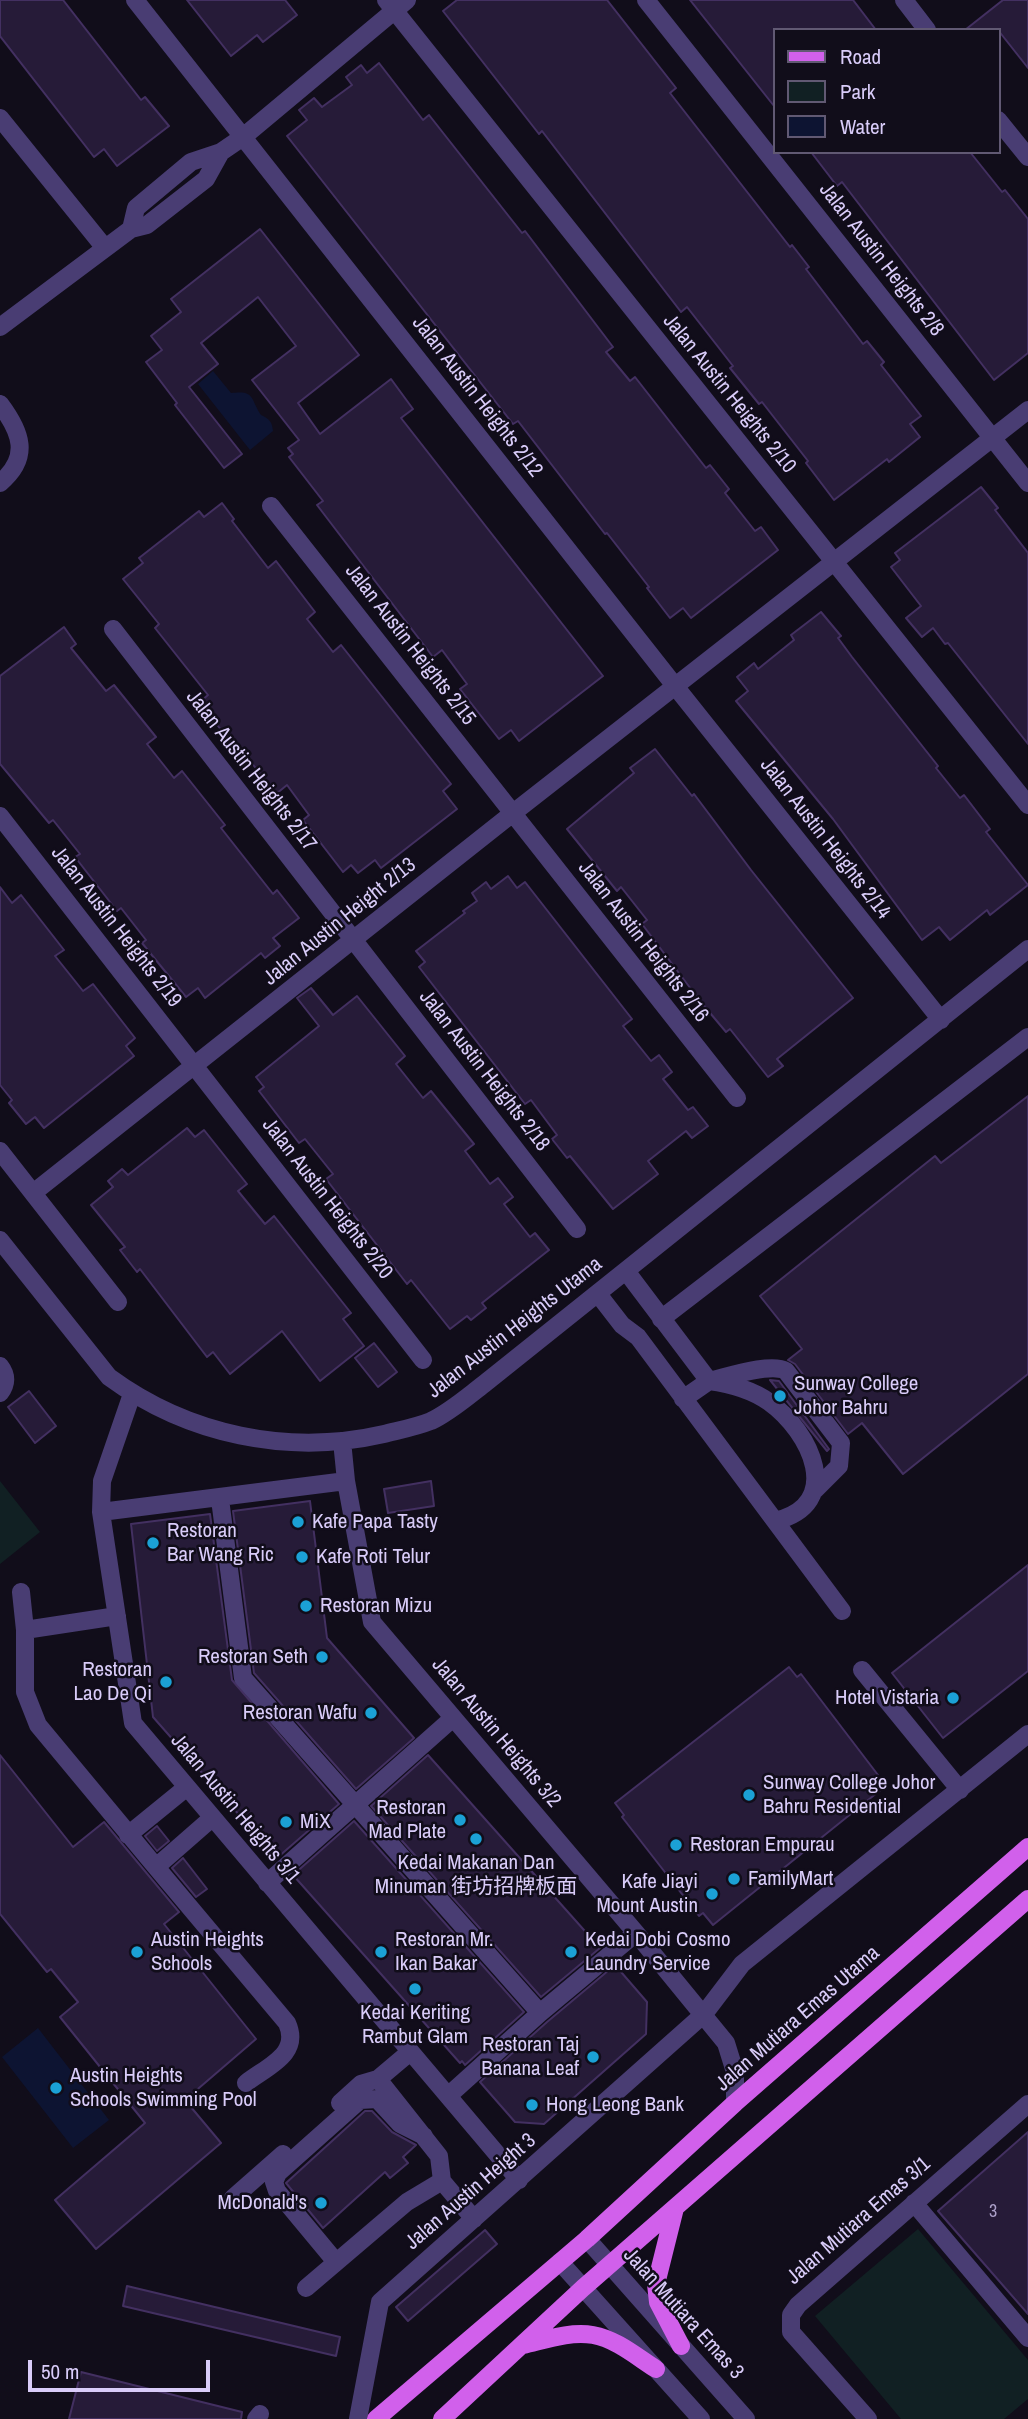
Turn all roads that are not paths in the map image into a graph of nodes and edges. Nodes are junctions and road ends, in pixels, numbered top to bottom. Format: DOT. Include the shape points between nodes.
graph roads {
  1 [pos="135,0"];
  2 [pos="646,0"];
  3 [pos="904,0"];
  4 [pos="396,4"];
  5 [pos="925,28"];
  6 [pos="0,118"];
  7 [pos="1000,122"];
  8 [pos="243,137"];
  9 [pos="1028,157"];
  10 [pos="105,248"];
  11 [pos="0,327"];
  12 [pos="0,404"];
  13 [pos="1028,410"];
  14 [pos="992,438"];
  15 [pos="1028,482"];
  16 [pos="0,483"];
  17 [pos="271,506"];
  18 [pos="834,562"];
  19 [pos="113,629"];
  20 [pos="675,686"];
  21 [pos="1028,806"];
  22 [pos="513,813"];
  23 [pos="0,816"];
  24 [pos="354,940"];
  25 [pos="1028,949"];
  26 [pos="941,1020"];
  27 [pos="1028,1037"];
  28 [pos="195,1066"];
  29 [pos="737,1098"];
  30 [pos="0,1151"];
  31 [pos="33,1193"];
  32 [pos="578,1229"];
  33 [pos="0,1240"];
  34 [pos="626,1271"];
  35 [pos="598,1294"];
  36 [pos="118,1302"];
  37 [pos="661,1319"];
  38 [pos="423,1360"];
  39 [pos="0,1366"];
  40 [pos="709,1381"];
  41 [pos="0,1393"];
  42 [pos="132,1394"];
  43 [pos="683,1398"];
  44 [pos="342,1441"];
  45 [pos="346,1481"];
  46 [pos="815,1490"];
  47 [pos="220,1499"];
  48 [pos="102,1513"];
  49 [pos="775,1521"];
  50 [pos="22,1592"];
  51 [pos="842,1611"];
  52 [pos="117,1616"];
  53 [pos="25,1630"];
  54 [pos="862,1670"];
  55 [pos="453,1718"];
  56 [pos="1028,1734"];
  57 [pos="187,1787"];
  58 [pos="960,1790"];
  59 [pos="356,1805"];
  60 [pos="212,1818"];
  61 [pos="128,1835"];
  62 [pos="1028,1847"];
  63 [pos="156,1867"];
  64 [pos="267,1883"];
  65 [pos="1028,1899"];
  66 [pos="636,1933"];
  67 [pos="540,2013"];
  68 [pos="704,2014"];
  69 [pos="410,2052"];
  70 [pos="378,2079"];
  71 [pos="246,2083"];
  72 [pos="447,2096"];
  73 [pos="735,2103"];
  74 [pos="1028,2104"];
  75 [pos="424,2136"];
  76 [pos="519,2180"];
  77 [pos="442,2181"];
  78 [pos="233,2198"];
  79 [pos="914,2203"];
  80 [pos="675,2208"];
  81 [pos="474,2219"];
  82 [pos="587,2239"];
  83 [pos="336,2262"];
  84 [pos="560,2262"];
  85 [pos="609,2266"];
  86 [pos="306,2288"];
  87 [pos="583,2288"];
  88 [pos="1028,2338"];
  89 [pos="521,2346"];
  90 [pos="681,2346"];
  91 [pos="656,2369"];
  92 [pos="358,2419"];
  93 [pos="376,2419"];
  94 [pos="442,2419"];
  95 [pos="701,2419"];
  96 [pos="746,2419"];
  97 [pos="868,2419"];
  1 -- 8 [label="street, Jalan Austin Heights 2/12"];
  2 -- 14 [label="street, Jalan Austin Heights 2/8"];
  3 -- 5 [label="street"];
  4 -- 8 [label="street"];
  4 -- 18 [label="street, Jalan Austin Heights 2/10"];
  6 -- 10 [label="street"];
  7 -- 9 [label="street"];
  8 -- 10 [label="street" via="221,152 206,179 147,225 131,229"];
  8 -- 20 [label="street, Jalan Austin Heights 2/12"];
  10 -- 11 [label="street"];
  12 -- 16 [label="street" via="20,438 16,464"];
  13 -- 14 [label="street, Jalan Austin Height 2/13"];
  14 -- 15 [label="street, Jalan Austin Heights 2/8"];
  14 -- 18 [label="street, Jalan Austin Height 2/13"];
  17 -- 22 [label="street, Jalan Austin Heights 2/15"];
  18 -- 20 [label="street, Jalan Austin Height 2/13"];
  18 -- 21 [label="street, Jalan Austin Heights 2/10"];
  19 -- 24 [label="street, Jalan Austin Heights 2/17"];
  20 -- 22 [label="street, Jalan Austin Height 2/13"];
  20 -- 26 [label="street, Jalan Austin Heights 2/14"];
  22 -- 24 [label="street, Jalan Austin Height 2/13"];
  22 -- 29 [label="street, Jalan Austin Heights 2/16"];
  23 -- 28 [label="street, Jalan Austin Heights 2/19"];
  24 -- 28 [label="street, Jalan Austin Height 2/13"];
  24 -- 32 [label="street, Jalan Austin Heights 2/18"];
  25 -- 26 [label="street, Jalan Austin Heights Utama"];
  26 -- 34 [label="street, Jalan Austin Heights Utama"];
  27 -- 37 [label="street"];
  28 -- 31 [label="street, Jalan Austin Height 2/13"];
  28 -- 38 [label="street, Jalan Austin Heights 2/20"];
  30 -- 31 [label="street"];
  31 -- 36 [label="street"];
  33 -- 42 [label="street, Jalan Austin Heights Utama" via="109,1377"];
  34 -- 35 [label="street, Jalan Austin Heights Utama"];
  34 -- 37 [label="street"];
  35 -- 43 [label="street" via="622,1325 638,1337"];
  35 -- 44 [label="street, Jalan Austin Heights Utama" via="431,1420"];
  37 -- 40 [label="street"];
  39 -- 41 [label="street" via="6,1381"];
  40 -- 43 [label="street"];
  40 -- 46 [label="street" via="736,1385 790,1420 810,1450"];
  40 -- 46 [label="street" via="768,1367 786,1371 841,1443 839,1466"];
  42 -- 44 [label="street, Jalan Austin Heights Utama" via="162,1410 242,1437"];
  42 -- 48 [label="street, Jalan Austin Heights 3/1" via="102,1481"];
  43 -- 49 [label="street"];
  44 -- 45 [label="street, Jalan Austin Heights 3/2"];
  45 -- 47 [label="street"];
  45 -- 55 [label="street, Jalan Austin Heights 3/2" via="372,1622"];
  46 -- 49 [label="street" via="805,1508"];
  47 -- 48 [label="street"];
  47 -- 59 [label="street" via="243,1678"];
  48 -- 52 [label="street, Jalan Austin Heights 3/1"];
  49 -- 51 [label="street"];
  50 -- 53 [label="street"];
  52 -- 53 [label="street"];
  52 -- 57 [label="street, Jalan Austin Heights 3/1" via="133,1723"];
  53 -- 61 [label="street" via="25,1692 38,1725"];
  54 -- 58 [label="street"];
  55 -- 59 [label="street"];
  55 -- 66 [label="street, Jalan Austin Heights 3/2"];
  56 -- 58 [label="street, Jalan Austin Height 3"];
  57 -- 60 [label="street, Jalan Austin Heights 3/1"];
  57 -- 61 [label="street"];
  58 -- 68 [label="street, Jalan Austin Height 3" via="742,1964"];
  59 -- 64 [label="street"];
  59 -- 67 [label="street"];
  60 -- 63 [label="street"];
  60 -- 64 [label="street, Jalan Austin Heights 3/1"];
  61 -- 63 [label="street"];
  62 -- 73 [label="main road, Jalan Mutiara Emas Utama"];
  63 -- 71 [label="street" via="287,2023 293,2036 289,2050"];
  64 -- 69 [label="street, Jalan Austin Heights 3/1"];
  65 -- 80 [label="main road"];
  66 -- 67 [label="street"];
  66 -- 68 [label="street, Jalan Austin Heights 3/2"];
  67 -- 72 [label="street"];
  68 -- 73 [label="street, Jalan Austin Heights 3/2" via="726,2043 735,2072"];
  68 -- 76 [label="street, Jalan Austin Height 3"];
  69 -- 70 [label="street"];
  69 -- 72 [label="street, Jalan Austin Heights 3/1"];
  70 -- 75 [label="street"];
  70 -- 78 [label="street" via="362,2084"];
  72 -- 76 [label="street, Jalan Austin Heights 3/1"];
  73 -- 82 [label="main road, Jalan Mutiara Emas Utama"];
  74 -- 79 [label="street, Jalan Mutiara Emas 3/1"];
  75 -- 77 [label="street" via="439,2156"];
  75 -- 83 [label="street" via="400,2124 377,2099 360,2099 278,2173 276,2191"];
  76 -- 81 [label="street, Jalan Austin Height 3"];
  77 -- 81 [label="street"];
  77 -- 83 [label="street" via="407,2202"];
  79 -- 88 [label="street"];
  79 -- 97 [label="street, Jalan Mutiara Emas 3/1" via="791,2315 791,2332"];
  80 -- 85 [label="main road"];
  80 -- 90 [label="main road" via="656,2284 658,2302"];
  81 -- 92 [label="street, Jalan Austin Height 3" via="380,2302"];
  82 -- 84 [label="main road, Jalan Mutiara Emas Utama"];
  82 -- 85 [label="street, Jalan Mutiara Emas 3"];
  83 -- 86 [label="street"];
  84 -- 87 [label="street"];
  84 -- 93 [label="main road, Jalan Mutiara Emas Utama"];
  85 -- 87 [label="main road"];
  85 -- 90 [label="street, Jalan Mutiara Emas 3"];
  87 -- 89 [label="main road"];
  87 -- 91 [label="street"];
  89 -- 91 [label="main road" via="575,2334 593,2335"];
  89 -- 94 [label="main road"];
  90 -- 96 [label="street, Jalan Mutiara Emas 3"];
  91 -- 95 [label="street"];
}
